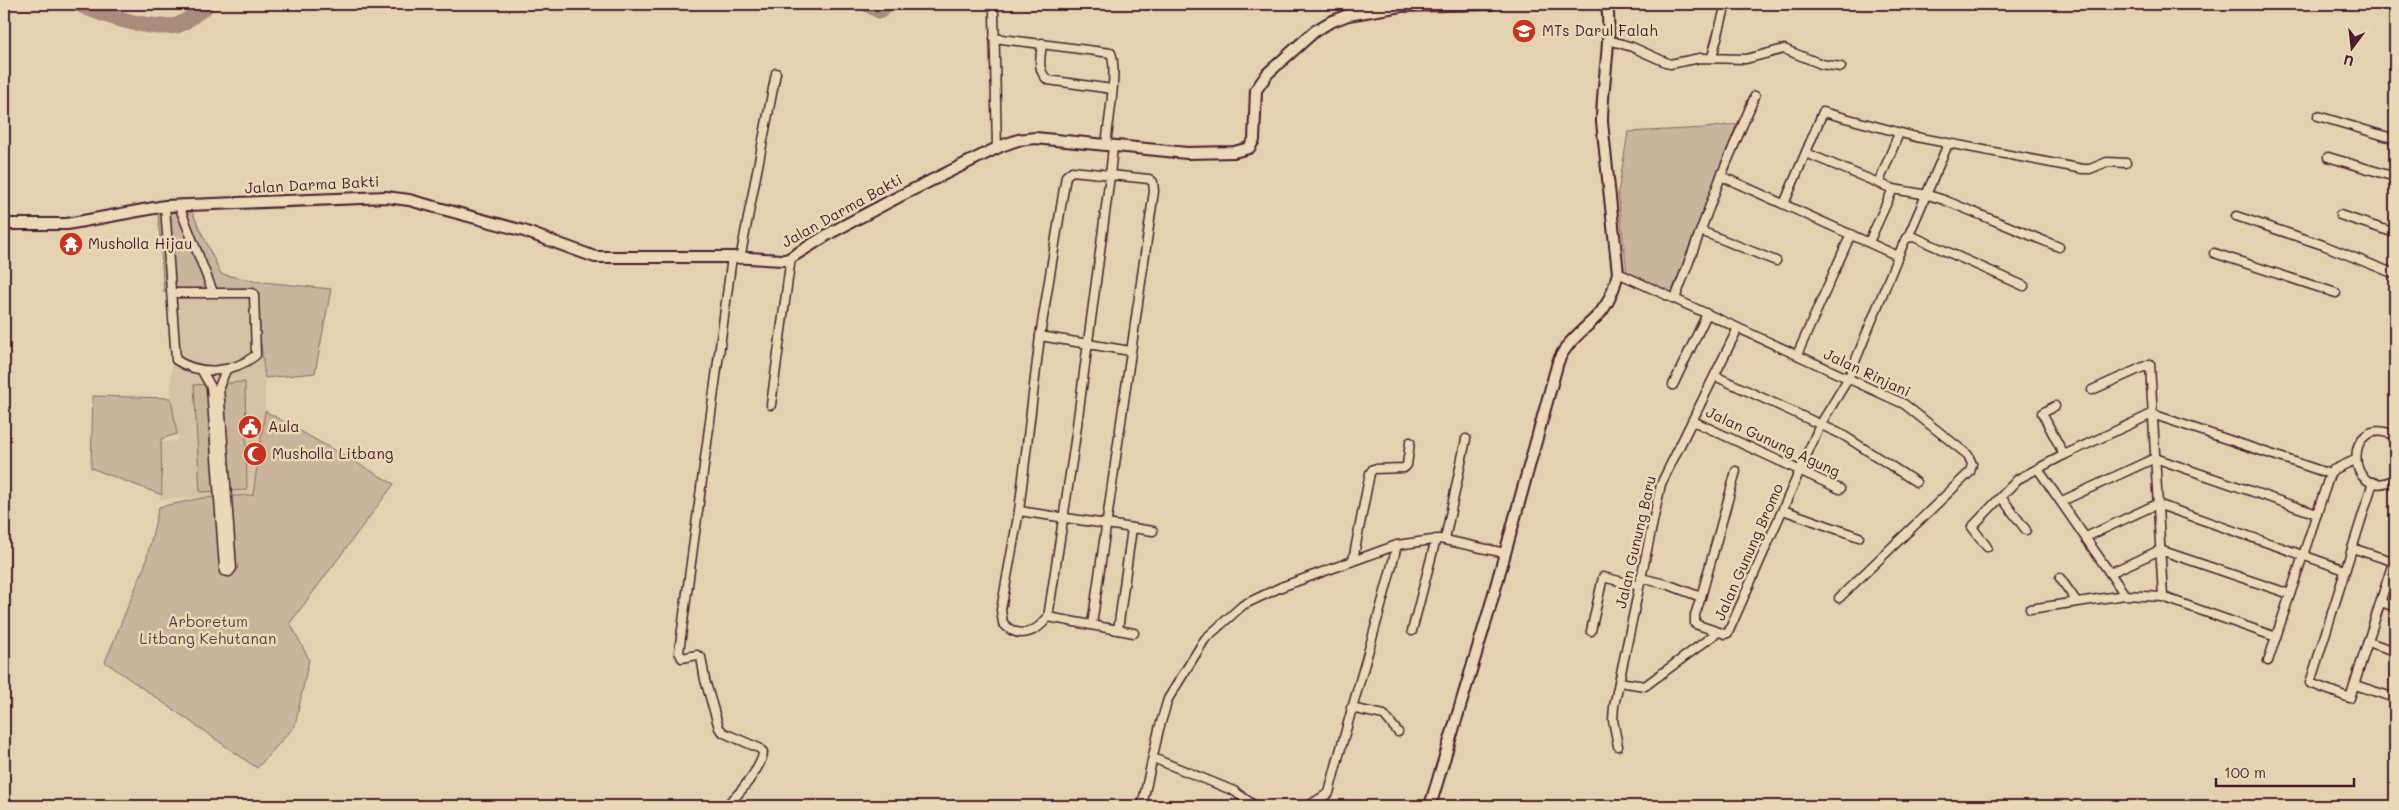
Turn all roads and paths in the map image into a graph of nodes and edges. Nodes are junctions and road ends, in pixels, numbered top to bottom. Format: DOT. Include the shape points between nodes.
graph roads {
  1 [pos="1491,4"];
  2 [pos="1607,4"];
  3 [pos="1726,4"];
  4 [pos="994,13"];
  5 [pos="994,38"];
  6 [pos="1609,40"];
  7 [pos="1042,43"];
  8 [pos="1712,57"];
  9 [pos="1841,67"];
  10 [pos="776,73"];
  11 [pos="1112,89"];
  12 [pos="1756,96"];
  13 [pos="2318,116"];
  14 [pos="1899,133"];
  15 [pos="2395,139"];
  16 [pos="1948,144"];
  17 [pos="1109,146"];
  18 [pos="997,149"];
  19 [pos="1806,153"];
  20 [pos="2328,156"];
  21 [pos="2126,163"];
  22 [pos="1110,176"];
  23 [pos="1721,176"];
  24 [pos="2395,178"];
  25 [pos="1879,182"];
  26 [pos="1893,189"];
  27 [pos="1928,195"];
  28 [pos="1784,204"];
  29 [pos="165,206"];
  30 [pos="180,206"];
  31 [pos="2340,215"];
  32 [pos="2236,216"];
  33 [pos="4,224"];
  34 [pos="1701,231"];
  35 [pos="2395,233"];
  36 [pos="1851,234"];
  37 [pos="1908,236"];
  38 [pos="1869,242"];
  39 [pos="2059,248"];
  40 [pos="2214,253"];
  41 [pos="1898,256"];
  42 [pos="736,258"];
  43 [pos="791,258"];
  44 [pos="1776,261"];
  45 [pos="1618,274"];
  46 [pos="2395,274"];
  47 [pos="2024,286"];
  48 [pos="214,292"];
  49 [pos="172,293"];
  50 [pos="2336,293"];
  51 [pos="1675,299"];
  52 [pos="1707,314"];
  53 [pos="1738,328"];
  54 [pos="1040,336"];
  55 [pos="1086,345"];
  56 [pos="1130,351"];
  57 [pos="1797,355"];
  58 [pos="226,370"];
  59 [pos="202,371"];
  60 [pos="1714,376"];
  61 [pos="1848,379"];
  62 [pos="1673,385"];
  63 [pos="215,387"];
  64 [pos="2092,390"];
  65 [pos="771,405"];
  66 [pos="2055,406"];
  67 [pos="2152,414"];
  68 [pos="1693,421"];
  69 [pos="1820,425"];
  70 [pos="2395,436"];
  71 [pos="1466,439"];
  72 [pos="1410,442"];
  73 [pos="2064,455"];
  74 [pos="2155,458"];
  75 [pos="2355,460"];
  76 [pos="2038,469"];
  77 [pos="1800,470"];
  78 [pos="1736,471"];
  79 [pos="2330,474"];
  80 [pos="2395,479"];
  81 [pos="1916,482"];
  82 [pos="2373,482"];
  83 [pos="1840,489"];
  84 [pos="222,495"];
  85 [pos="2001,497"];
  86 [pos="2062,501"];
  87 [pos="2157,504"];
  88 [pos="1782,510"];
  89 [pos="1019,511"];
  90 [pos="2317,514"];
  91 [pos="1063,517"];
  92 [pos="1106,524"];
  93 [pos="1132,528"];
  94 [pos="2026,530"];
  95 [pos="1153,531"];
  96 [pos="1859,537"];
  97 [pos="2086,537"];
  98 [pos="1436,539"];
  99 [pos="1445,539"];
  100 [pos="1397,545"];
  101 [pos="1987,547"];
  102 [pos="2352,548"];
  103 [pos="2160,550"];
  104 [pos="1505,553"];
  105 [pos="2303,555"];
  106 [pos="1353,560"];
  107 [pos="2395,560"];
  108 [pos="2345,570"];
  109 [pos="2110,573"];
  110 [pos="2060,578"];
  111 [pos="1640,582"];
  112 [pos="2290,594"];
  113 [pos="2125,595"];
  114 [pos="1701,597"];
  115 [pos="2163,597"];
  116 [pos="1839,598"];
  117 [pos="2077,602"];
  118 [pos="2381,602"];
  119 [pos="2395,607"];
  120 [pos="2030,609"];
  121 [pos="1048,617"];
  122 [pos="1092,625"];
  123 [pos="1118,630"];
  124 [pos="1412,630"];
  125 [pos="1590,630"];
  126 [pos="1718,632"];
  127 [pos="1134,634"];
  128 [pos="2276,637"];
  129 [pos="2368,642"];
  130 [pos="2395,652"];
  131 [pos="2268,662"];
  132 [pos="1619,682"];
  133 [pos="2355,685"];
  134 [pos="2395,698"];
  135 [pos="1351,708"];
  136 [pos="1398,732"];
  137 [pos="1618,746"];
  138 [pos="1153,758"];
  139 [pos="1242,803"];
  140 [pos="724,806"];
  141 [pos="1142,806"];
  142 [pos="1255,806"];
  143 [pos="1308,806"];
  144 [pos="1430,806"];
  1 -- 17 [label="street, Jalan Darma Bakti" via="1401,6 1348,15 1330,22 1315,31 1268,73 1256,90 1254,140 1249,148 1202,154"];
  2 -- 6 [label="street"];
  3 -- 8 [label="street"];
  4 -- 5 [label="street"];
  5 -- 7 [label="street"];
  5 -- 18 [label="street"];
  6 -- 8 [label="street" via="1664,63"];
  6 -- 45 [label="street" via="1602,105"];
  7 -- 11 [label="street" via="1040,67 1042,76 1048,80"];
  7 -- 11 [label="street" via="1111,53"];
  8 -- 9 [label="street" via="1746,59 1784,49 1821,64"];
  10 -- 42 [label="street"];
  11 -- 17 [label="street"];
  12 -- 23 [label="street"];
  13 -- 15 [label="street"];
  14 -- 16 [label="street"];
  14 -- 19 [label="street" via="1822,112"];
  14 -- 25 [label="street"];
  16 -- 21 [label="street" via="2087,170 2107,162"];
  16 -- 27 [label="street, Jalan Gunung Bromo"];
  17 -- 18 [label="street, Jalan Darma Bakti" via="1026,139"];
  17 -- 22 [label="street"];
  18 -- 43 [label="street, Jalan Darma Bakti" via="900,196"];
  19 -- 25 [label="street"];
  19 -- 28 [label="street"];
  20 -- 24 [label="street"];
  22 -- 54 [label="street" via="1072,171 1066,176"];
  22 -- 55 [label="street"];
  22 -- 56 [label="street" via="1149,179 1154,185"];
  23 -- 28 [label="street"];
  23 -- 34 [label="street"];
  25 -- 26 [label="street"];
  26 -- 27 [label="street"];
  26 -- 38 [label="street"];
  27 -- 37 [label="street, Jalan Gunung Bromo"];
  27 -- 39 [label="street"];
  28 -- 36 [label="street"];
  29 -- 30 [label="street, Jalan Darma Bakti"];
  29 -- 33 [label="street, Jalan Darma Bakti" via="67,224"];
  29 -- 49 [label="street"];
  30 -- 42 [label="street, Jalan Darma Bakti" via="386,197 409,200 524,231 595,257"];
  30 -- 48 [label="street"];
  31 -- 35 [label="street"];
  32 -- 46 [label="street" via="2323,245"];
  34 -- 44 [label="street"];
  34 -- 51 [label="street"];
  36 -- 38 [label="street"];
  36 -- 57 [label="street"];
  37 -- 41 [label="street, Jalan Gunung Bromo"];
  37 -- 47 [label="street"];
  38 -- 41 [label="street"];
  40 -- 50 [label="street"];
  41 -- 61 [label="street, Jalan Gunung Bromo"];
  42 -- 43 [label="street, Jalan Darma Bakti" via="774,261"];
  42 -- 140 [label="street" via="679,652 682,658 701,657 718,728 763,752 761,762 735,798"];
  43 -- 65 [label="street"];
  45 -- 51 [label="street, Jalan Rinjani"];
  45 -- 104 [label="street" via="1604,308 1569,343 1558,362"];
  48 -- 49 [label="street"];
  48 -- 58 [label="street" via="251,292 255,298 256,355"];
  49 -- 59 [label="street" via="176,360"];
  51 -- 52 [label="street, Jalan Rinjani"];
  52 -- 53 [label="street, Jalan Rinjani"];
  52 -- 62 [label="street"];
  53 -- 57 [label="street, Jalan Rinjani"];
  53 -- 60 [label="street, Jalan Gunung Baru"];
  54 -- 55 [label="street"];
  54 -- 89 [label="street"];
  55 -- 56 [label="street"];
  55 -- 91 [label="street"];
  56 -- 92 [label="street"];
  57 -- 61 [label="street, Jalan Rinjani"];
  58 -- 59 [label="street"];
  58 -- 63 [label="street"];
  59 -- 63 [label="street"];
  60 -- 68 [label="street, Jalan Gunung Baru"];
  60 -- 69 [label="street"];
  61 -- 69 [label="street, Jalan Gunung Bromo"];
  61 -- 116 [label="street, Jalan Rinjani" via="1908,407 1968,455 1972,464 1970,472"];
  63 -- 84 [label="street"];
  64 -- 67 [label="street" via="2150,364"];
  66 -- 73 [label="street" via="2042,413"];
  67 -- 73 [label="street"];
  67 -- 74 [label="street"];
  67 -- 79 [label="street"];
  68 -- 77 [label="street, Jalan Gunung Agung"];
  68 -- 111 [label="street, Jalan Gunung Baru" via="1661,484"];
  69 -- 77 [label="street, Jalan Gunung Bromo"];
  69 -- 81 [label="street" via="1843,435"];
  70 -- 75 [label="street" via="2384,432 2367,435 2356,449"];
  71 -- 99 [label="street"];
  72 -- 106 [label="street" via="1404,468 1378,468 1370,473"];
  73 -- 76 [label="street"];
  74 -- 86 [label="street"];
  74 -- 87 [label="street"];
  74 -- 90 [label="street"];
  75 -- 79 [label="street"];
  75 -- 82 [label="street" via="2362,476"];
  76 -- 85 [label="street" via="2018,479"];
  76 -- 86 [label="street"];
  77 -- 83 [label="street, Jalan Gunung Agung"];
  77 -- 88 [label="street, Jalan Gunung Bromo"];
  78 -- 114 [label="street"];
  79 -- 90 [label="street"];
  80 -- 82 [label="street"];
  82 -- 102 [label="street"];
  84 -- 84 [label="street" via="224,571 229,572 232,568"];
  85 -- 94 [label="street"];
  85 -- 101 [label="street" via="1972,527"];
  86 -- 97 [label="street"];
  87 -- 97 [label="street"];
  87 -- 103 [label="street"];
  87 -- 105 [label="street"];
  88 -- 96 [label="street"];
  88 -- 126 [label="street, Jalan Gunung Bromo" via="1730,632"];
  89 -- 91 [label="street"];
  89 -- 121 [label="street" via="1002,600 1002,618 1009,630 1022,634 1041,626"];
  90 -- 105 [label="street"];
  91 -- 92 [label="street"];
  91 -- 121 [label="street"];
  92 -- 93 [label="street"];
  92 -- 122 [label="street"];
  93 -- 95 [label="street"];
  93 -- 123 [label="street"];
  97 -- 109 [label="street"];
  98 -- 99 [label="street"];
  98 -- 100 [label="street"];
  98 -- 124 [label="street"];
  99 -- 104 [label="street"];
  100 -- 106 [label="street"];
  100 -- 135 [label="street"];
  102 -- 107 [label="street"];
  102 -- 108 [label="street"];
  103 -- 109 [label="street"];
  103 -- 112 [label="street"];
  103 -- 115 [label="street"];
  104 -- 144 [label="street"];
  105 -- 108 [label="street"];
  105 -- 112 [label="street"];
  106 -- 138 [label="street" via="1254,599 1213,630 1168,699"];
  107 -- 118 [label="street"];
  108 -- 133 [label="street" via="2310,684 2350,698"];
  109 -- 113 [label="street"];
  110 -- 117 [label="street"];
  111 -- 114 [label="street" via="1669,585"];
  111 -- 125 [label="street" via="1603,577"];
  111 -- 132 [label="street, Jalan Gunung Baru"];
  112 -- 128 [label="street"];
  113 -- 115 [label="street"];
  113 -- 117 [label="street"];
  114 -- 126 [label="street, Jalan Gunung Bromo" via="1695,624"];
  115 -- 128 [label="street"];
  117 -- 120 [label="street"];
  118 -- 119 [label="street"];
  118 -- 129 [label="street"];
  121 -- 122 [label="street"];
  122 -- 123 [label="street"];
  123 -- 127 [label="street"];
  126 -- 132 [label="street" via="1645,686"];
  128 -- 131 [label="street"];
  129 -- 130 [label="street"];
  129 -- 133 [label="street"];
  132 -- 137 [label="street, Jalan Gunung Baru" via="1613,713"];
  133 -- 134 [label="street"];
  135 -- 136 [label="street" via="1384,715"];
  135 -- 143 [label="street" via="1328,793"];
  138 -- 139 [label="street" via="1234,791"];
  138 -- 141 [label="street"];
  139 -- 142 [label="street"];
}
